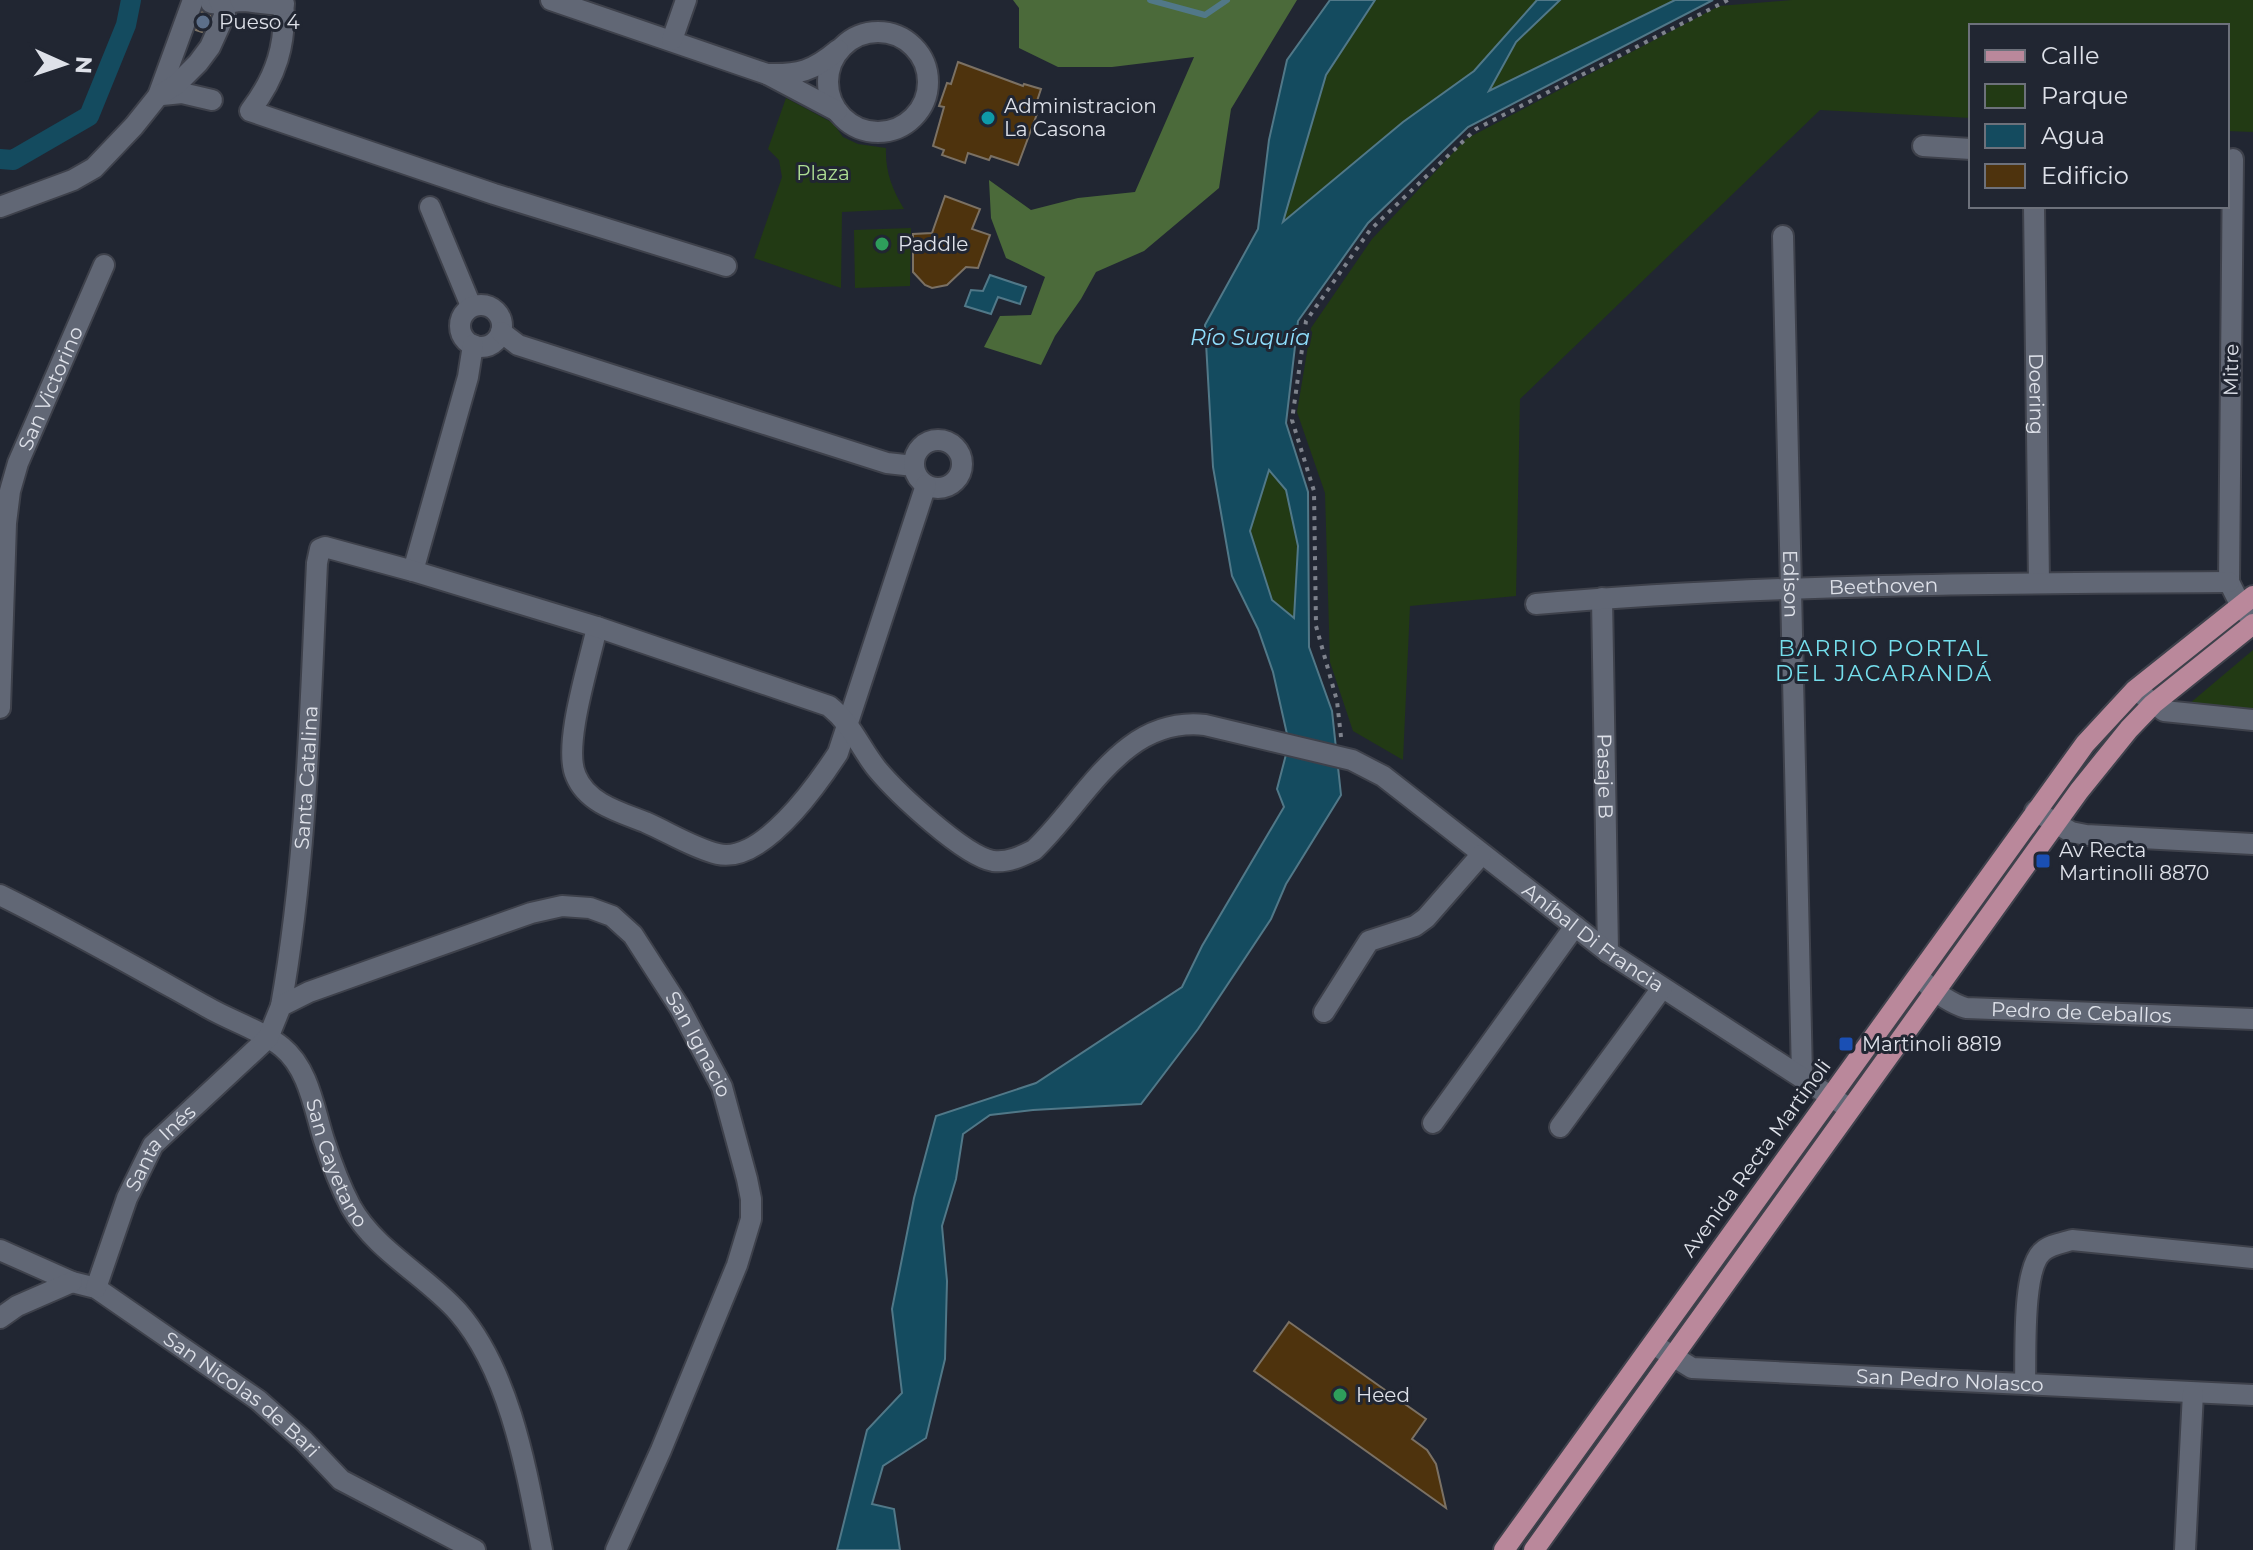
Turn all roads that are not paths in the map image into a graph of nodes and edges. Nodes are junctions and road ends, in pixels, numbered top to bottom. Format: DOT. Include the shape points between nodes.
graph roads {
  1 [pos="199,0"];
  2 [pos="551,0"];
  3 [pos="686,0"];
  4 [pos="220,2"];
  5 [pos="283,2"];
  6 [pos="189,9"];
  7 [pos="672,40"];
  8 [pos="841,47"];
  9 [pos="767,74"];
  10 [pos="158,96"];
  11 [pos="212,100"];
  12 [pos="837,111"];
  13 [pos="1923,146"];
  14 [pos="1969,149"];
  15 [pos="2238,159"];
  16 [pos="0,207"];
  17 [pos="430,207"];
  18 [pos="2034,208"];
  19 [pos="1783,236"];
  20 [pos="104,265"];
  21 [pos="726,266"];
  22 [pos="471,306"];
  23 [pos="501,332"];
  24 [pos="473,345"];
  25 [pos="914,466"];
  26 [pos="926,485"];
  27 [pos="413,571"];
  28 [pos="2229,582"];
  29 [pos="2039,583"];
  30 [pos="1789,590"];
  31 [pos="1602,598"];
  32 [pos="1536,604"];
  33 [pos="2250,612"];
  34 [pos="597,627"];
  35 [pos="2135,690"];
  36 [pos="2153,704"];
  37 [pos="0,708"];
  38 [pos="2253,720"];
  39 [pos="849,724"];
  40 [pos="2035,811"];
  41 [pos="2054,824"];
  42 [pos="2253,844"];
  43 [pos="1481,855"];
  44 [pos="0,895"];
  45 [pos="1575,926"];
  46 [pos="1608,952"];
  47 [pos="1918,976"];
  48 [pos="1662,988"];
  49 [pos="1935,992"];
  50 [pos="281,1006"];
  51 [pos="1324,1012"];
  52 [pos="2253,1019"];
  53 [pos="268,1038"];
  54 [pos="1802,1076"];
  55 [pos="1830,1096"];
  56 [pos="1850,1109"];
  57 [pos="1433,1123"];
  58 [pos="1560,1127"];
  59 [pos="0,1250"];
  60 [pos="2253,1258"];
  61 [pos="72,1282"];
  62 [pos="96,1288"];
  63 [pos="0,1318"];
  64 [pos="1653,1344"];
  65 [pos="1672,1356"];
  66 [pos="2025,1383"];
  67 [pos="2193,1393"];
  68 [pos="2253,1395"];
  69 [pos="475,1550"];
  70 [pos="542,1550"];
  71 [pos="616,1550"];
  72 [pos="1504,1550"];
  73 [pos="1534,1550"];
  74 [pos="2185,1550"];
  1 -- 4 [label="street"];
  2 -- 7 [label="street"];
  3 -- 7 [label="street"];
  4 -- 5 [label="street"];
  4 -- 10 [label="street" via="225,14 198,63"];
  5 -- 21 [label="street" via="282,42 273,76 250,111"];
  6 -- 10 [label="street"];
  7 -- 9 [label="street"];
  8 -- 9 [label="street" via="807,71"];
  8 -- 12 [label="street" via="828,78"];
  8 -- 12 [label="street" via="870,31 902,37 925,61 928,93 910,121 880,133 848,123"];
  9 -- 12 [label="street"];
  10 -- 11 [label="street" via="182,93"];
  10 -- 16 [label="street" via="94,168"];
  13 -- 14 [label="street"];
  15 -- 28 [label="street, Mitre"];
  17 -- 22 [label="street"];
  18 -- 29 [label="street, Doering"];
  19 -- 30 [label="street, Edison"];
  20 -- 37 [label="street, San Victorino" via="10,491"];
  22 -- 23 [label="street" via="485,305 497,312"];
  22 -- 24 [label="street" via="462,316 460,330"];
  23 -- 24 [label="street" via="493,343"];
  23 -- 25 [label="street" via="518,345 887,463"];
  24 -- 27 [label="street"];
  25 -- 26 [label="street"];
  25 -- 26 [label="street" via="918,451 931,442 946,442 958,452 962,467 955,481 941,488"];
  26 -- 39 [label="street"];
  27 -- 34 [label="street"];
  27 -- 50 [label="street, Santa Catalina" via="320,549 306,804"];
  28 -- 29 [label="street, Beethoven"];
  28 -- 33 [label="street"];
  29 -- 30 [label="street, Beethoven"];
  30 -- 31 [label="street, Beethoven"];
  30 -- 54 [label="street, Edison"];
  31 -- 32 [label="street, Beethoven"];
  31 -- 46 [label="street, Pasaje B"];
  33 -- 35 [label="main road, Avenida Recta Martinoli"];
  33 -- 36 [label="main road"];
  34 -- 39 [label="street" via="829,706"];
  34 -- 39 [label="street" via="571,745 576,777 589,796 609,808 719,854 736,854 763,842 825,773"];
  35 -- 36 [label="street"];
  35 -- 40 [label="main road, Avenida Recta Martinoli"];
  36 -- 38 [label="street" via="2175,714"];
  36 -- 41 [label="main road"];
  39 -- 43 [label="street, Aníbal Di Francia" via="893,787 979,857 995,862 1034,850 1130,744 1186,723 1354,761 1383,776"];
  40 -- 41 [label="street"];
  40 -- 47 [label="main road, Avenida Recta Martinoli"];
  41 -- 42 [label="street" via="2086,835"];
  41 -- 49 [label="main road"];
  43 -- 45 [label="street, Aníbal Di Francia"];
  43 -- 51 [label="street" via="1426,918 1369,941"];
  44 -- 53 [label="street, San Cayetano"];
  45 -- 46 [label="street, Aníbal Di Francia"];
  45 -- 57 [label="street"];
  46 -- 48 [label="street, Aníbal Di Francia"];
  47 -- 49 [label="street, Pedro de Ceballos"];
  47 -- 55 [label="main road, Avenida Recta Martinoli"];
  48 -- 54 [label="street, Aníbal Di Francia"];
  48 -- 58 [label="street"];
  49 -- 52 [label="street, Pedro de Ceballos" via="1966,1008"];
  49 -- 56 [label="main road"];
  50 -- 53 [label="street"];
  50 -- 71 [label="street, San Ignacio" via="501,923 562,906 612,916 633,935 680,1008 722,1087 747,1179 751,1219 737,1265"];
  53 -- 62 [label="street, Santa Inés" via="153,1145 127,1198"];
  53 -- 70 [label="street, San Cayetano" via="283,1048 302,1074 338,1178 367,1231 458,1311 487,1357 528,1479"];
  54 -- 55 [label="street, Aníbal Di Francia"];
  55 -- 56 [label="street, Aníbal Di Francia"];
  55 -- 64 [label="main road, Avenida Recta Martinoli"];
  56 -- 65 [label="main road"];
  59 -- 61 [label="street, San Nicolas de Bari"];
  60 -- 66 [label="street" via="2072,1240 2055,1244 2031,1268"];
  61 -- 62 [label="street, San Nicolas de Bari"];
  61 -- 63 [label="street"];
  62 -- 69 [label="street, San Nicolas de Bari" via="258,1400 341,1480"];
  64 -- 65 [label="street, San Pedro Nolasco"];
  64 -- 72 [label="main road, Avenida Recta Martinoli"];
  65 -- 66 [label="street, San Pedro Nolasco" via="1692,1368"];
  65 -- 73 [label="main road"];
  66 -- 67 [label="street, San Pedro Nolasco"];
  67 -- 68 [label="street, San Pedro Nolasco"];
  67 -- 74 [label="street"];
}
